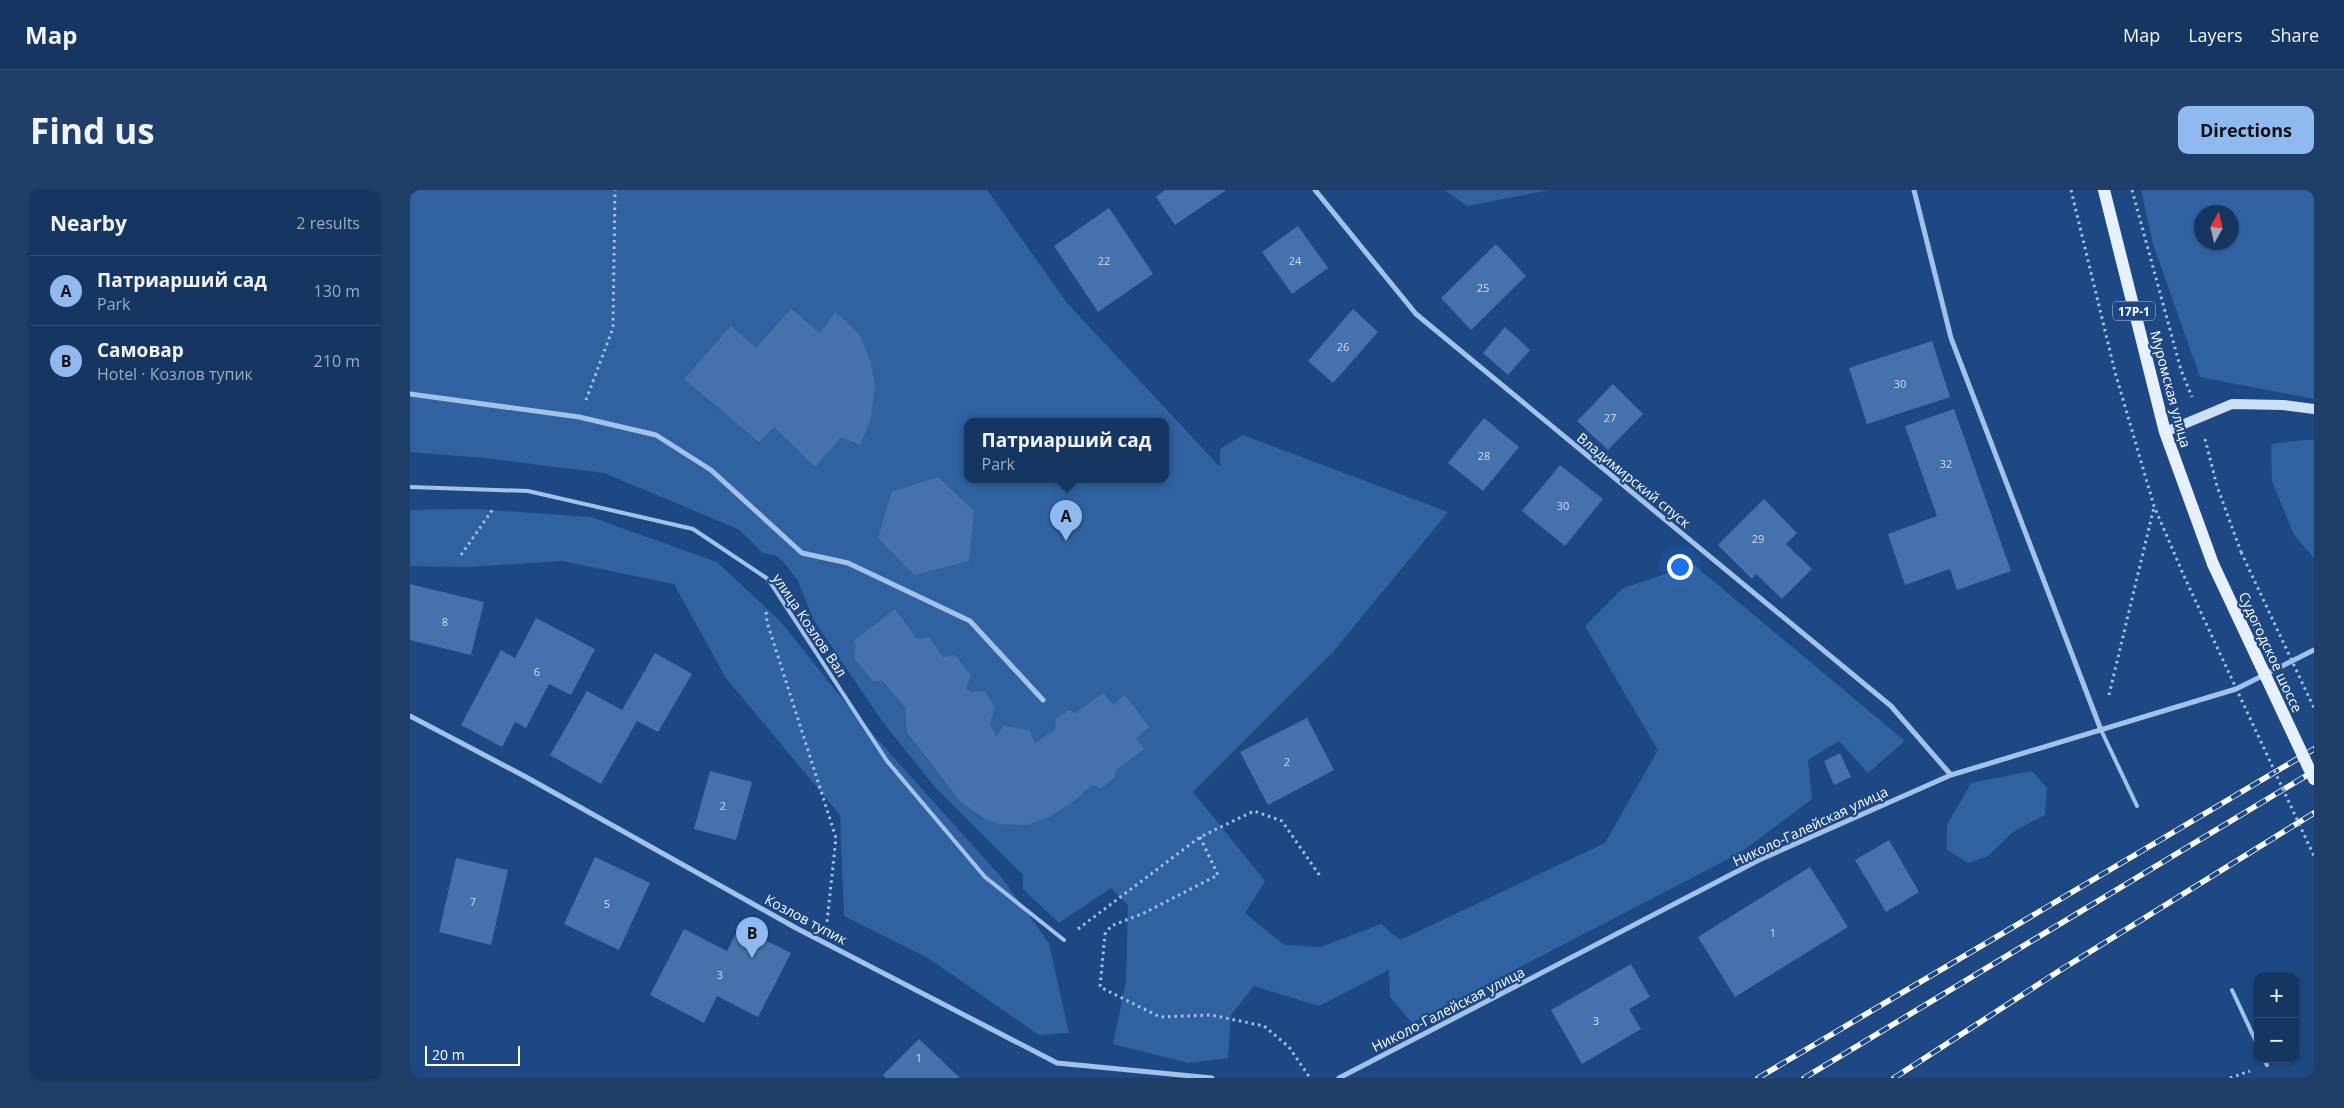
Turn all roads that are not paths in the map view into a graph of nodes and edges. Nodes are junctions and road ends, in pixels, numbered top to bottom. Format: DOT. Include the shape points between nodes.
graph roads {
  1 [pos="1315,190"];
  2 [pos="1914,190"];
  3 [pos="2104,190"];
  4 [pos="410,394"];
  5 [pos="2314,409"];
  6 [pos="2165,432"];
  7 [pos="410,486"];
  8 [pos="2213,564"];
  9 [pos="2314,650"];
  10 [pos="1043,700"];
  11 [pos="410,716"];
  12 [pos="2101,730"];
  13 [pos="1951,775"];
  14 [pos="2314,779"];
  15 [pos="2137,806"];
  16 [pos="1064,940"];
  17 [pos="2232,990"];
  18 [pos="2254,1037"];
  19 [pos="1212,1078"];
  20 [pos="1339,1078"];
  1 -- 13 [label="street, Владимирский спуск" via="1416,314 1891,706"];
  2 -- 12 [label="street" via="1951,338"];
  3 -- 6 [label="main road, Муромская улица / 17Р-1"];
  4 -- 10 [label="street" via="579,417 656,435 711,470 802,553 848,563 970,621"];
  5 -- 6 [label="street" via="2283,404 2232,404"];
  6 -- 8 [label="main road, Муромская улица / 17Р-1"];
  7 -- 16 [label="lane, улица Козлов Вал" via="528,491 693,529 768,579 887,761 985,878"];
  8 -- 14 [label="main road, Судогодское шоссе / 17Р-1, bridge"];
  9 -- 12 [label="street, Николо-Галейская улица" via="2236,689"];
  11 -- 19 [label="street, Козлов тупик" via="825,943 1057,1063"];
  12 -- 13 [label="street, Николо-Галейская улица"];
  12 -- 15 [label="lane"];
  13 -- 20 [label="street, Николо-Галейская улица" via="1759,860"];
  17 -- 18 [label="lane"];
}
